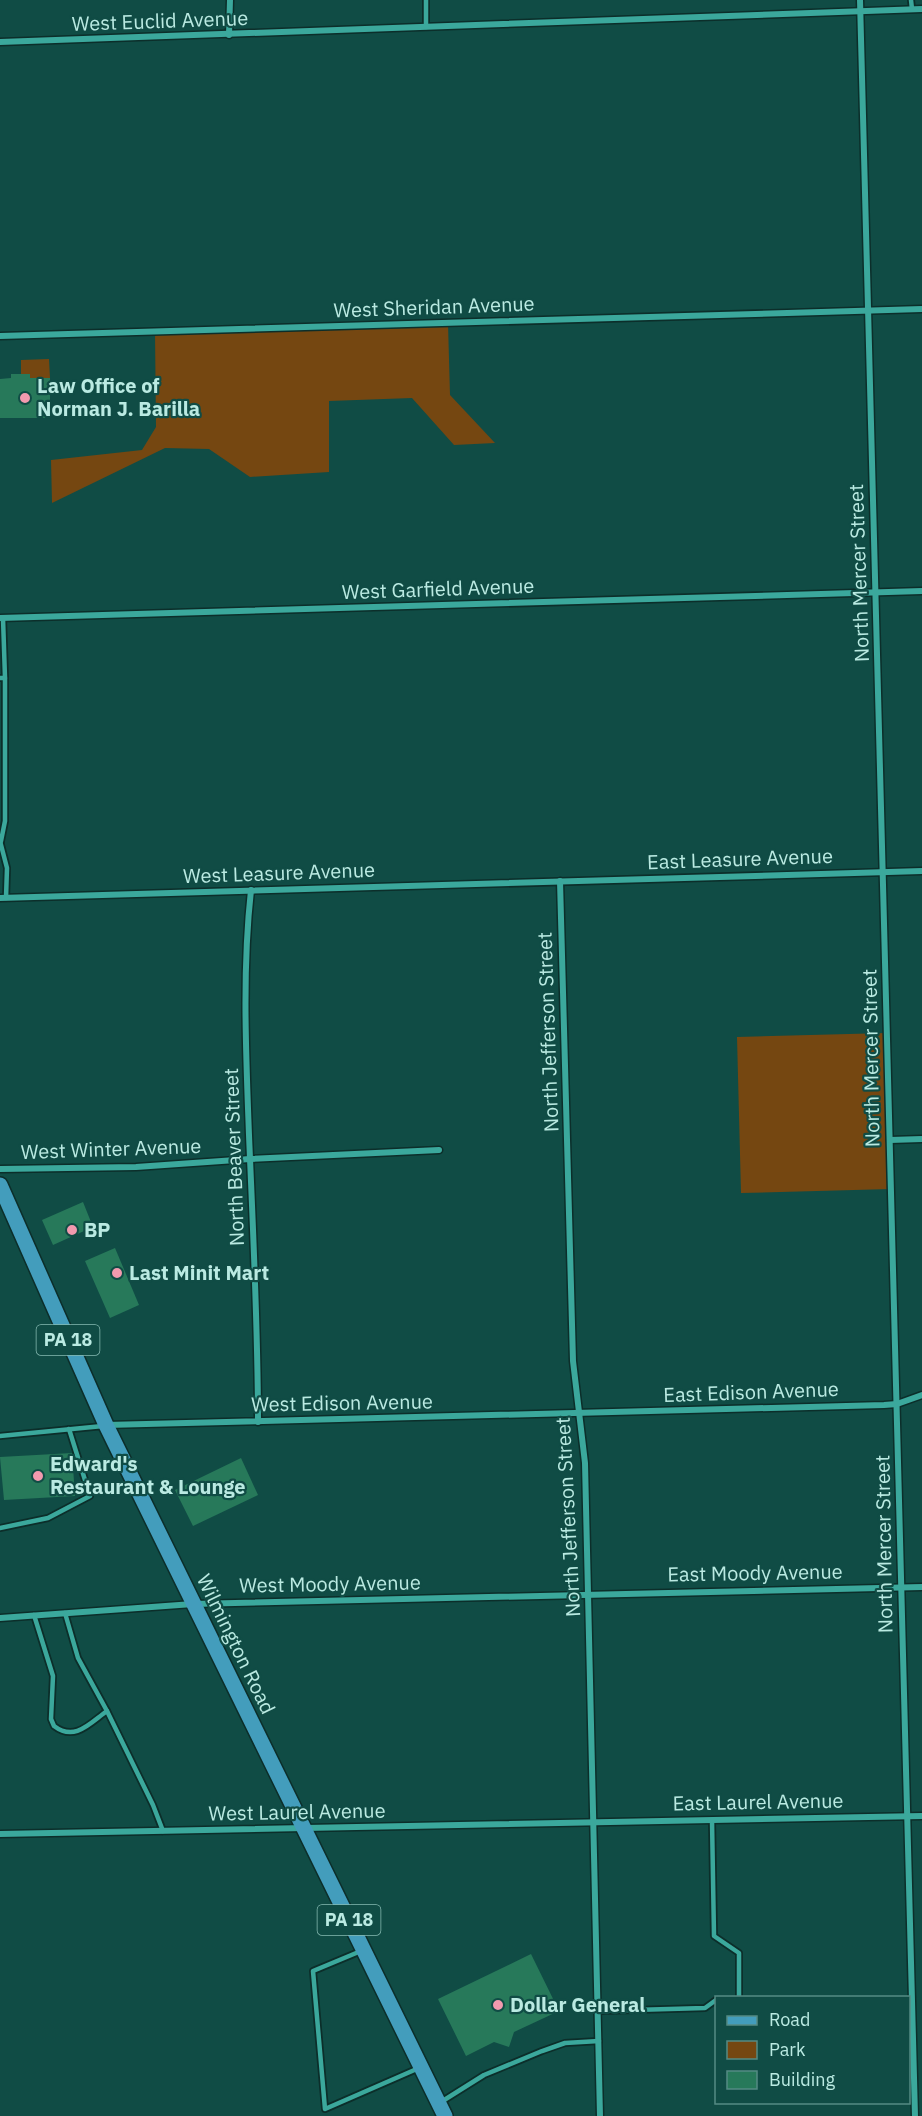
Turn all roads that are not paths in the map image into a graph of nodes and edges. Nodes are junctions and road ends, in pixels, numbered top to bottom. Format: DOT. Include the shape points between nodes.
graph roads {
  1 [pos="230,0"];
  2 [pos="426,0"];
  3 [pos="860,0"];
  4 [pos="911,0"];
  5 [pos="912,9"];
  6 [pos="922,9"];
  7 [pos="861,10"];
  8 [pos="426,27"];
  9 [pos="229,35"];
  10 [pos="0,42"];
  11 [pos="922,309"];
  12 [pos="868,310"];
  13 [pos="0,336"];
  14 [pos="922,591"];
  15 [pos="876,592"];
  16 [pos="1,618"];
  17 [pos="2,678"];
  18 [pos="1,841"];
  19 [pos="883,871"];
  20 [pos="922,871"];
  21 [pos="560,881"];
  22 [pos="251,890"];
  23 [pos="3,898"];
  24 [pos="922,1139"];
  25 [pos="890,1140"];
  26 [pos="439,1150"];
  27 [pos="250,1159"];
  28 [pos="0,1169"];
  29 [pos="0,1185"];
  30 [pos="922,1395"];
  31 [pos="897,1404"];
  32 [pos="580,1413"];
  33 [pos="258,1422"];
  34 [pos="106,1425"];
  35 [pos="69,1429"];
  36 [pos="0,1436"];
  37 [pos="0,1528"];
  38 [pos="901,1587"];
  39 [pos="922,1587"];
  40 [pos="588,1594"];
  41 [pos="194,1604"];
  42 [pos="65,1613"];
  43 [pos="34,1616"];
  44 [pos="0,1618"];
  45 [pos="107,1711"];
  46 [pos="907,1816"];
  47 [pos="922,1816"];
  48 [pos="712,1820"];
  49 [pos="594,1822"];
  50 [pos="304,1828"];
  51 [pos="163,1831"];
  52 [pos="0,1834"];
  53 [pos="364,1950"];
  54 [pos="739,1996"];
  55 [pos="715,2001"];
  56 [pos="598,2011"];
  57 [pos="599,2042"];
  58 [pos="914,2063"];
  59 [pos="922,2063"];
  60 [pos="421,2067"];
  61 [pos="442,2110"];
  62 [pos="600,2116"];
  63 [pos="915,2116"];
  1 -- 9 [label="street"];
  2 -- 8 [label="lane"];
  3 -- 7 [label="street, North Mercer Street"];
  4 -- 5 [label="lane"];
  5 -- 6 [label="street, West Euclid Avenue"];
  5 -- 7 [label="street, West Euclid Avenue"];
  7 -- 8 [label="street, West Euclid Avenue"];
  7 -- 12 [label="street, North Mercer Street"];
  8 -- 9 [label="street, West Euclid Avenue"];
  9 -- 10 [label="street, West Euclid Avenue"];
  11 -- 12 [label="street, West Sheridan Avenue"];
  12 -- 13 [label="street, West Sheridan Avenue"];
  12 -- 15 [label="street, North Mercer Street"];
  14 -- 15 [label="street, West Garfield Avenue"];
  15 -- 16 [label="street, West Garfield Avenue"];
  15 -- 19 [label="street, North Mercer Street"];
  16 -- 17 [label="lane"];
  17 -- 18 [label="lane" via="5,821"];
  18 -- 23 [label="lane" via="7,868"];
  19 -- 20 [label="street, East Leasure Avenue"];
  19 -- 21 [label="street, East Leasure Avenue"];
  19 -- 25 [label="street, North Mercer Street"];
  21 -- 22 [label="street, West Leasure Avenue"];
  21 -- 32 [label="street, North Jefferson Street" via="573,1361"];
  22 -- 23 [label="street, West Leasure Avenue"];
  22 -- 27 [label="street, North Beaver Street" via="245,969"];
  24 -- 25 [label="street"];
  25 -- 31 [label="street, North Mercer Street"];
  26 -- 27 [label="street, West Winter Avenue"];
  27 -- 28 [label="street, West Winter Avenue"];
  27 -- 33 [label="street, North Beaver Street"];
  29 -- 34 [label="main road, Wilmington Road / PA 18"];
  30 -- 31 [label="street, East Edison Avenue"];
  31 -- 32 [label="street, East Edison Avenue"];
  31 -- 38 [label="street, North Mercer Street"];
  32 -- 33 [label="street, West Edison Avenue"];
  32 -- 40 [label="street, North Jefferson Street"];
  33 -- 34 [label="street, West Edison Avenue"];
  34 -- 35 [label="lane"];
  34 -- 41 [label="main road, Wilmington Road / PA 18"];
  35 -- 36 [label="lane"];
  35 -- 37 [label="lane" via="90,1496 48,1518"];
  38 -- 39 [label="street, East Moody Avenue"];
  38 -- 40 [label="street, East Moody Avenue"];
  38 -- 46 [label="street, North Mercer Street"];
  40 -- 41 [label="street, West Moody Avenue"];
  40 -- 49 [label="street, North Jefferson Street"];
  41 -- 42 [label="street, West Moody Avenue"];
  41 -- 50 [label="main road, Wilmington Road / PA 18"];
  42 -- 43 [label="street, West Moody Avenue"];
  42 -- 45 [label="lane" via="78,1658"];
  43 -- 44 [label="street, West Moody Avenue"];
  43 -- 45 [label="lane" via="52,1676 54,1726 78,1732"];
  45 -- 51 [label="lane"];
  46 -- 47 [label="street, East Laurel Avenue"];
  46 -- 48 [label="street, East Laurel Avenue"];
  46 -- 58 [label="street, North Mercer Street"];
  48 -- 49 [label="street, East Laurel Avenue"];
  48 -- 54 [label="lane" via="714,1936 739,1953"];
  49 -- 50 [label="street, West Laurel Avenue"];
  49 -- 56 [label="street, North Jefferson Street"];
  50 -- 51 [label="street, West Laurel Avenue"];
  50 -- 53 [label="main road, Wilmington Road / PA 18"];
  51 -- 52 [label="street, West Laurel Avenue"];
  53 -- 60 [label="main road, Wilmington Road / PA 18"];
  53 -- 60 [label="lane" via="313,1971 325,2109"];
  55 -- 56 [label="lane" via="705,2008"];
  56 -- 57 [label="street, North Jefferson Street"];
  57 -- 61 [label="lane" via="565,2043 484,2075"];
  57 -- 62 [label="street, North Jefferson Street"];
  58 -- 59 [label="lane"];
  58 -- 63 [label="street, North Mercer Street"];
  60 -- 61 [label="main road, Wilmington Road / PA 18"];
}
